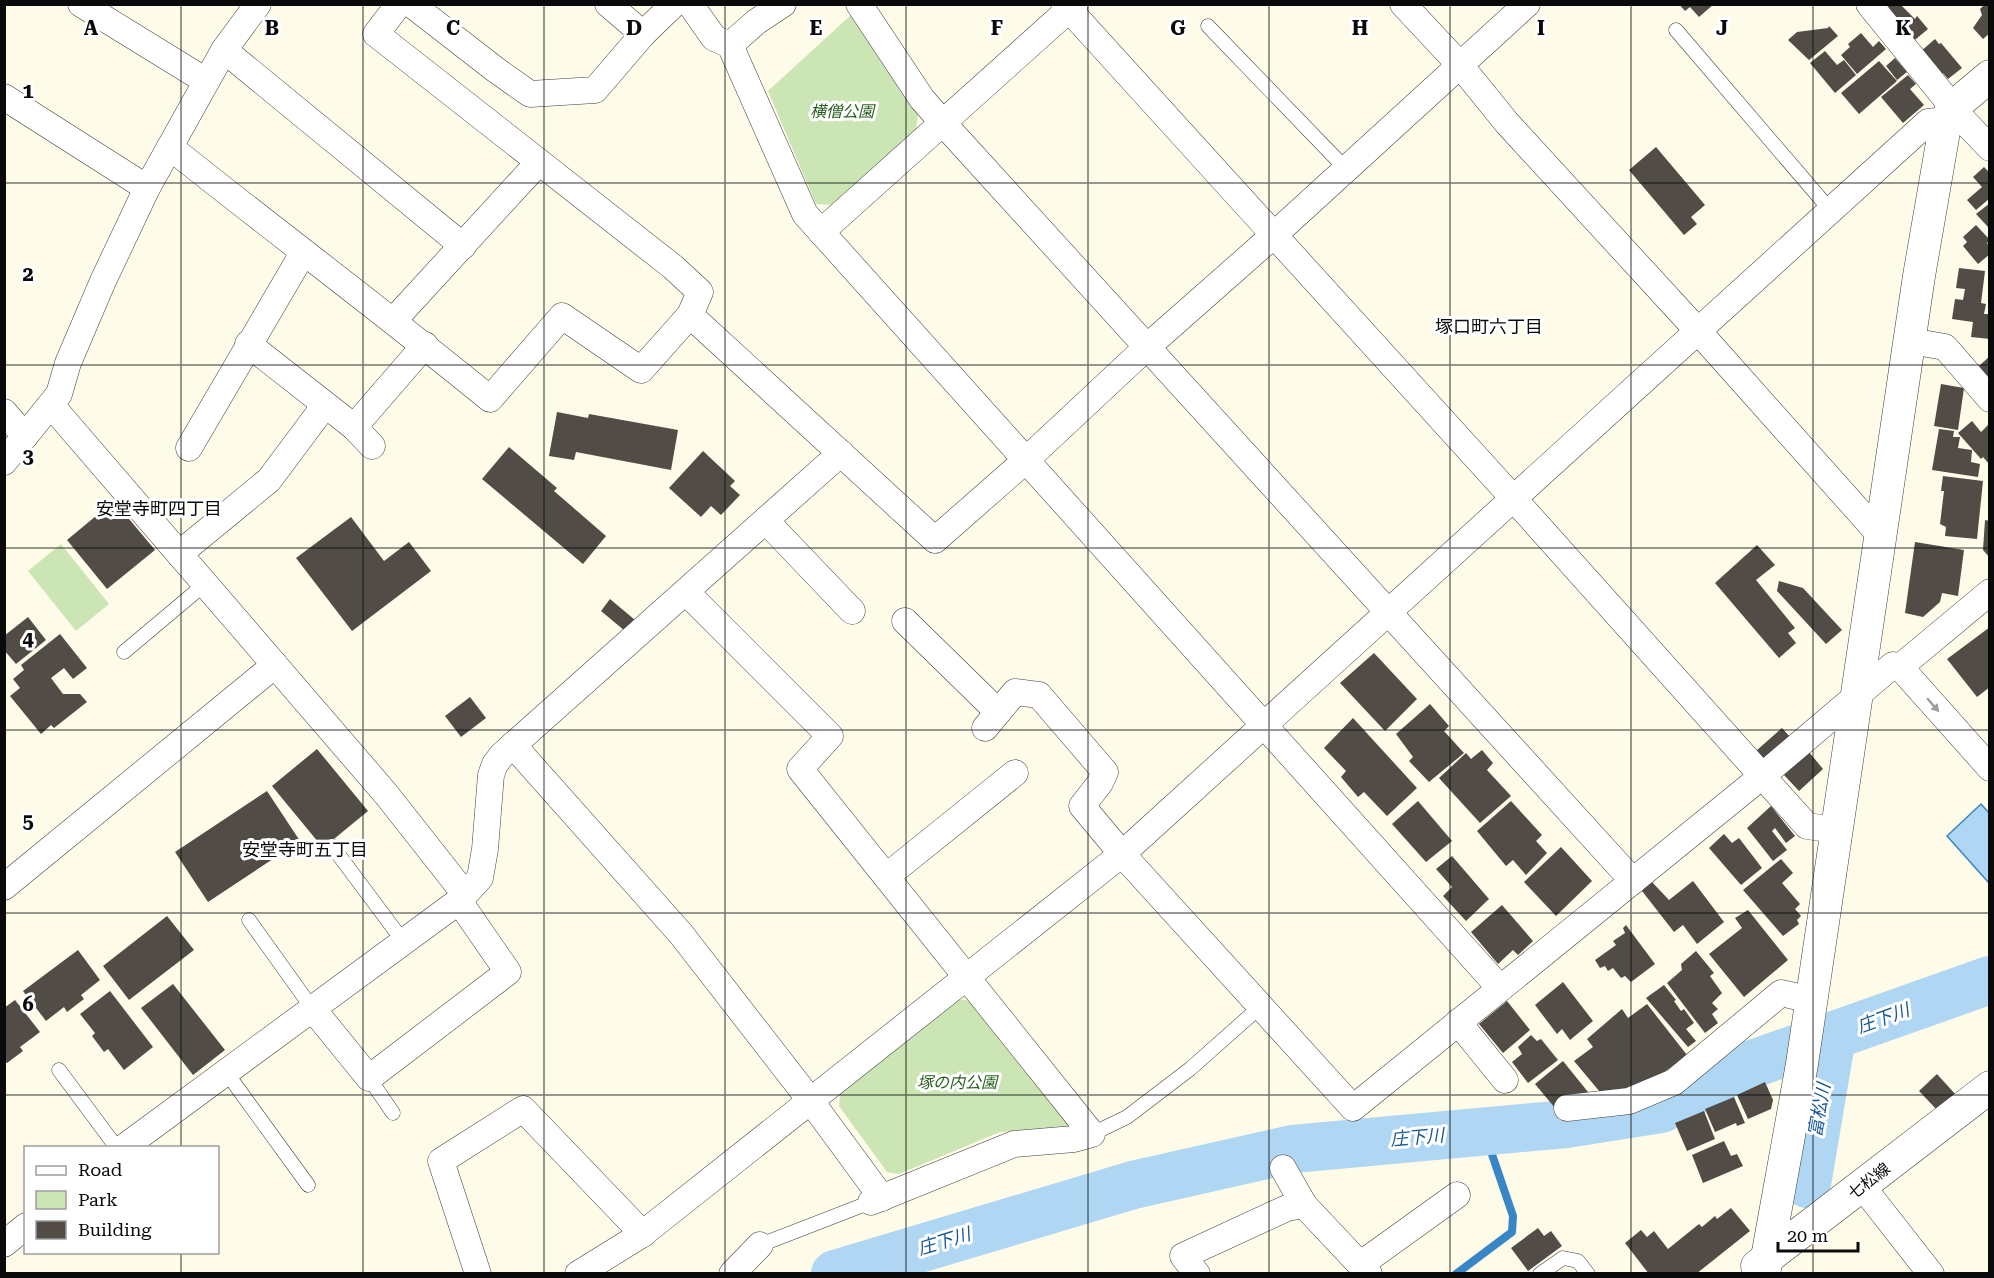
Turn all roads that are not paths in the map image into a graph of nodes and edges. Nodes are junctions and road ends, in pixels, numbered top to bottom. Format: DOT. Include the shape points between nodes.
graph roads {
  1 [pos="81,4"];
  2 [pos="258,4"];
  3 [pos="399,4"];
  4 [pos="411,4"];
  5 [pos="608,4"];
  6 [pos="674,4"];
  7 [pos="690,4"];
  8 [pos="783,4"];
  9 [pos="859,4"];
  10 [pos="1403,4"];
  11 [pos="1527,4"];
  12 [pos="1869,4"];
  13 [pos="1070,6"];
  14 [pos="1208,26"];
  15 [pos="1676,30"];
  16 [pos="644,34"];
  17 [pos="730,45"];
  18 [pos="224,50"];
  19 [pos="1460,65"];
  20 [pos="1989,76"];
  21 [pos="206,81"];
  22 [pos="6,103"];
  23 [pos="1949,114"];
  24 [pos="943,123"];
  25 [pos="170,147"];
  26 [pos="1989,148"];
  27 [pos="540,162"];
  28 [pos="1346,169"];
  29 [pos="147,188"];
  30 [pos="1831,211"];
  31 [pos="821,232"];
  32 [pos="1274,235"];
  33 [pos="464,246"];
  34 [pos="303,253"];
  35 [pos="690,315"];
  36 [pos="393,321"];
  37 [pos="1698,332"];
  38 [pos="248,344"];
  39 [pos="1927,344"];
  40 [pos="425,345"];
  41 [pos="1147,347"];
  42 [pos="1989,399"];
  43 [pos="51,405"];
  44 [pos="325,405"];
  45 [pos="4,412"];
  46 [pos="354,427"];
  47 [pos="25,436"];
  48 [pos="372,446"];
  49 [pos="189,448"];
  50 [pos="841,453"];
  51 [pos="1025,461"];
  52 [pos="4,462"];
  53 [pos="1514,499"];
  54 [pos="766,521"];
  55 [pos="1880,535"];
  56 [pos="179,554"];
  57 [pos="205,584"];
  58 [pos="686,592"];
  59 [pos="1989,592"];
  60 [pos="852,611"];
  61 [pos="1388,614"];
  62 [pos="905,621"];
  63 [pos="124,652"];
  64 [pos="275,664"];
  65 [pos="1881,677"];
  66 [pos="1264,727"];
  67 [pos="513,745"];
  68 [pos="1989,768"];
  69 [pos="1015,773"];
  70 [pos="1761,777"];
  71 [pos="1836,830"];
  72 [pos="332,846"];
  73 [pos="1122,854"];
  74 [pos="887,876"];
  75 [pos="1633,881"];
  76 [pos="5,884"];
  77 [pos="461,897"];
  78 [pos="249,920"];
  79 [pos="403,941"];
  80 [pos="968,976"];
  81 [pos="1500,988"];
  82 [pos="1261,1006"];
  83 [pos="1810,1006"];
  84 [pos="312,1008"];
  85 [pos="1458,1022"];
  86 [pos="59,1070"];
  87 [pos="225,1072"];
  88 [pos="369,1078"];
  89 [pos="1505,1080"];
  90 [pos="1989,1087"];
  91 [pos="810,1100"];
  92 [pos="1567,1108"];
  93 [pos="393,1113"];
  94 [pos="1092,1134"];
  95 [pos="140,1143"];
  96 [pos="116,1146"];
  97 [pos="1283,1168"];
  98 [pos="308,1185"];
  99 [pos="1862,1186"];
  100 [pos="1456,1196"];
  101 [pos="877,1200"];
  102 [pos="1304,1205"];
  103 [pos="643,1234"];
  104 [pos="760,1245"];
  105 [pos="1365,1269"];
  106 [pos="1759,1269"];
  107 [pos="478,1274"];
  108 [pos="578,1274"];
  109 [pos="732,1274"];
  110 [pos="1197,1274"];
  111 [pos="1540,1274"];
  112 [pos="1588,1274"];
  113 [pos="1931,1274"];
  1 -- 21 [label="street"];
  2 -- 18 [label="street"];
  3 -- 27 [label="street" via="376,34"];
  4 -- 16 [label="street" via="530,94 595,90"];
  5 -- 16 [label="street"];
  6 -- 16 [label="street"];
  7 -- 17 [label="street" via="714,38"];
  8 -- 17 [label="street"];
  9 -- 24 [label="street" via="922,99"];
  10 -- 19 [label="street"];
  11 -- 19 [label="street"];
  12 -- 23 [label="street"];
  13 -- 24 [label="street"];
  13 -- 32 [label="street"];
  14 -- 28 [label="lane"];
  15 -- 30 [label="lane"];
  17 -- 31 [label="street" via="805,214"];
  18 -- 21 [label="street"];
  18 -- 33 [label="street"];
  19 -- 28 [label="street"];
  19 -- 37 [label="street" via="1507,123"];
  20 -- 23 [label="street"];
  21 -- 25 [label="street"];
  22 -- 29 [label="street"];
  23 -- 26 [label="street"];
  23 -- 30 [label="street" via="1928,122"];
  23 -- 39 [label="street"];
  24 -- 31 [label="street"];
  24 -- 41 [label="street"];
  25 -- 29 [label="street"];
  25 -- 34 [label="street"];
  27 -- 33 [label="street"];
  27 -- 35 [label="street" via="700,291"];
  28 -- 32 [label="street"];
  29 -- 43 [label="street"];
  30 -- 37 [label="street"];
  31 -- 51 [label="street"];
  32 -- 41 [label="street"];
  32 -- 53 [label="street"];
  33 -- 36 [label="street"];
  34 -- 36 [label="street"];
  34 -- 38 [label="street"];
  35 -- 40 [label="street" via="641,370 562,316 490,399"];
  35 -- 50 [label="street"];
  36 -- 40 [label="street"];
  37 -- 53 [label="street"];
  37 -- 55 [label="street"];
  38 -- 44 [label="street"];
  38 -- 49 [label="street"];
  39 -- 42 [label="street"];
  39 -- 55 [label="street"];
  40 -- 46 [label="street"];
  41 -- 51 [label="street"];
  41 -- 61 [label="street"];
  43 -- 47 [label="street"];
  43 -- 56 [label="street"];
  44 -- 46 [label="street"];
  44 -- 56 [label="street" via="269,480"];
  45 -- 47 [label="street"];
  46 -- 48 [label="street"];
  47 -- 52 [label="street"];
  50 -- 51 [label="street" via="935,540"];
  50 -- 54 [label="street"];
  51 -- 66 [label="street"];
  53 -- 61 [label="street"];
  53 -- 70 [label="street"];
  54 -- 58 [label="street"];
  54 -- 60 [label="street"];
  55 -- 65 [label="street"];
  56 -- 57 [label="street"];
  57 -- 63 [label="lane"];
  57 -- 64 [label="street"];
  58 -- 67 [label="street"];
  58 -- 74 [label="street" via="830,736 800,769"];
  59 -- 65 [label="street"];
  61 -- 66 [label="street"];
  61 -- 75 [label="street"];
  62 -- 73 [label="street" via="991,720 1015,692 1039,695 1105,772 1082,806"];
  64 -- 76 [label="street"];
  64 -- 77 [label="street" via="386,794"];
  65 -- 68 [label="street, one-way"];
  65 -- 70 [label="street"];
  65 -- 71 [label="street"];
  66 -- 73 [label="street"];
  66 -- 81 [label="street"];
  67 -- 77 [label="street" via="495,764 491,775 480,878"];
  67 -- 91 [label="street" via="681,934"];
  69 -- 74 [label="street"];
  70 -- 71 [label="street" via="1807,826"];
  70 -- 75 [label="street"];
  71 -- 83 [label="street"];
  72 -- 79 [label="lane"];
  73 -- 80 [label="street"];
  73 -- 82 [label="street"];
  74 -- 80 [label="street"];
  75 -- 81 [label="street"];
  77 -- 79 [label="street"];
  77 -- 88 [label="street" via="508,972"];
  78 -- 84 [label="lane"];
  79 -- 84 [label="street"];
  80 -- 91 [label="street"];
  80 -- 94 [label="street"];
  81 -- 85 [label="street"];
  82 -- 85 [label="street" via="1353,1108"];
  82 -- 94 [label="lane" via="1191,1069 1128,1117"];
  83 -- 92 [label="street" via="1780,993 1674,1082 1629,1101"];
  83 -- 106 [label="street" via="1802,1064"];
  84 -- 87 [label="street"];
  84 -- 88 [label="street"];
  85 -- 89 [label="street"];
  86 -- 96 [label="lane"];
  87 -- 95 [label="street"];
  87 -- 98 [label="lane"];
  88 -- 93 [label="lane"];
  90 -- 99 [label="street, 七松線"];
  91 -- 101 [label="street"];
  91 -- 103 [label="street"];
  94 -- 101 [label="street" via="1014,1144"];
  97 -- 102 [label="street"];
  99 -- 106 [label="street, 七松線"];
  99 -- 113 [label="street"];
  100 -- 105 [label="street"];
  101 -- 104 [label="lane"];
  102 -- 105 [label="street"];
  102 -- 110 [label="street" via="1287,1208 1183,1256"];
  103 -- 107 [label="street" via="523,1109 441,1161"];
  103 -- 108 [label="street"];
  104 -- 109 [label="street"];
  111 -- 112 [label="lane" via="1563,1258 1578,1261"];
}
